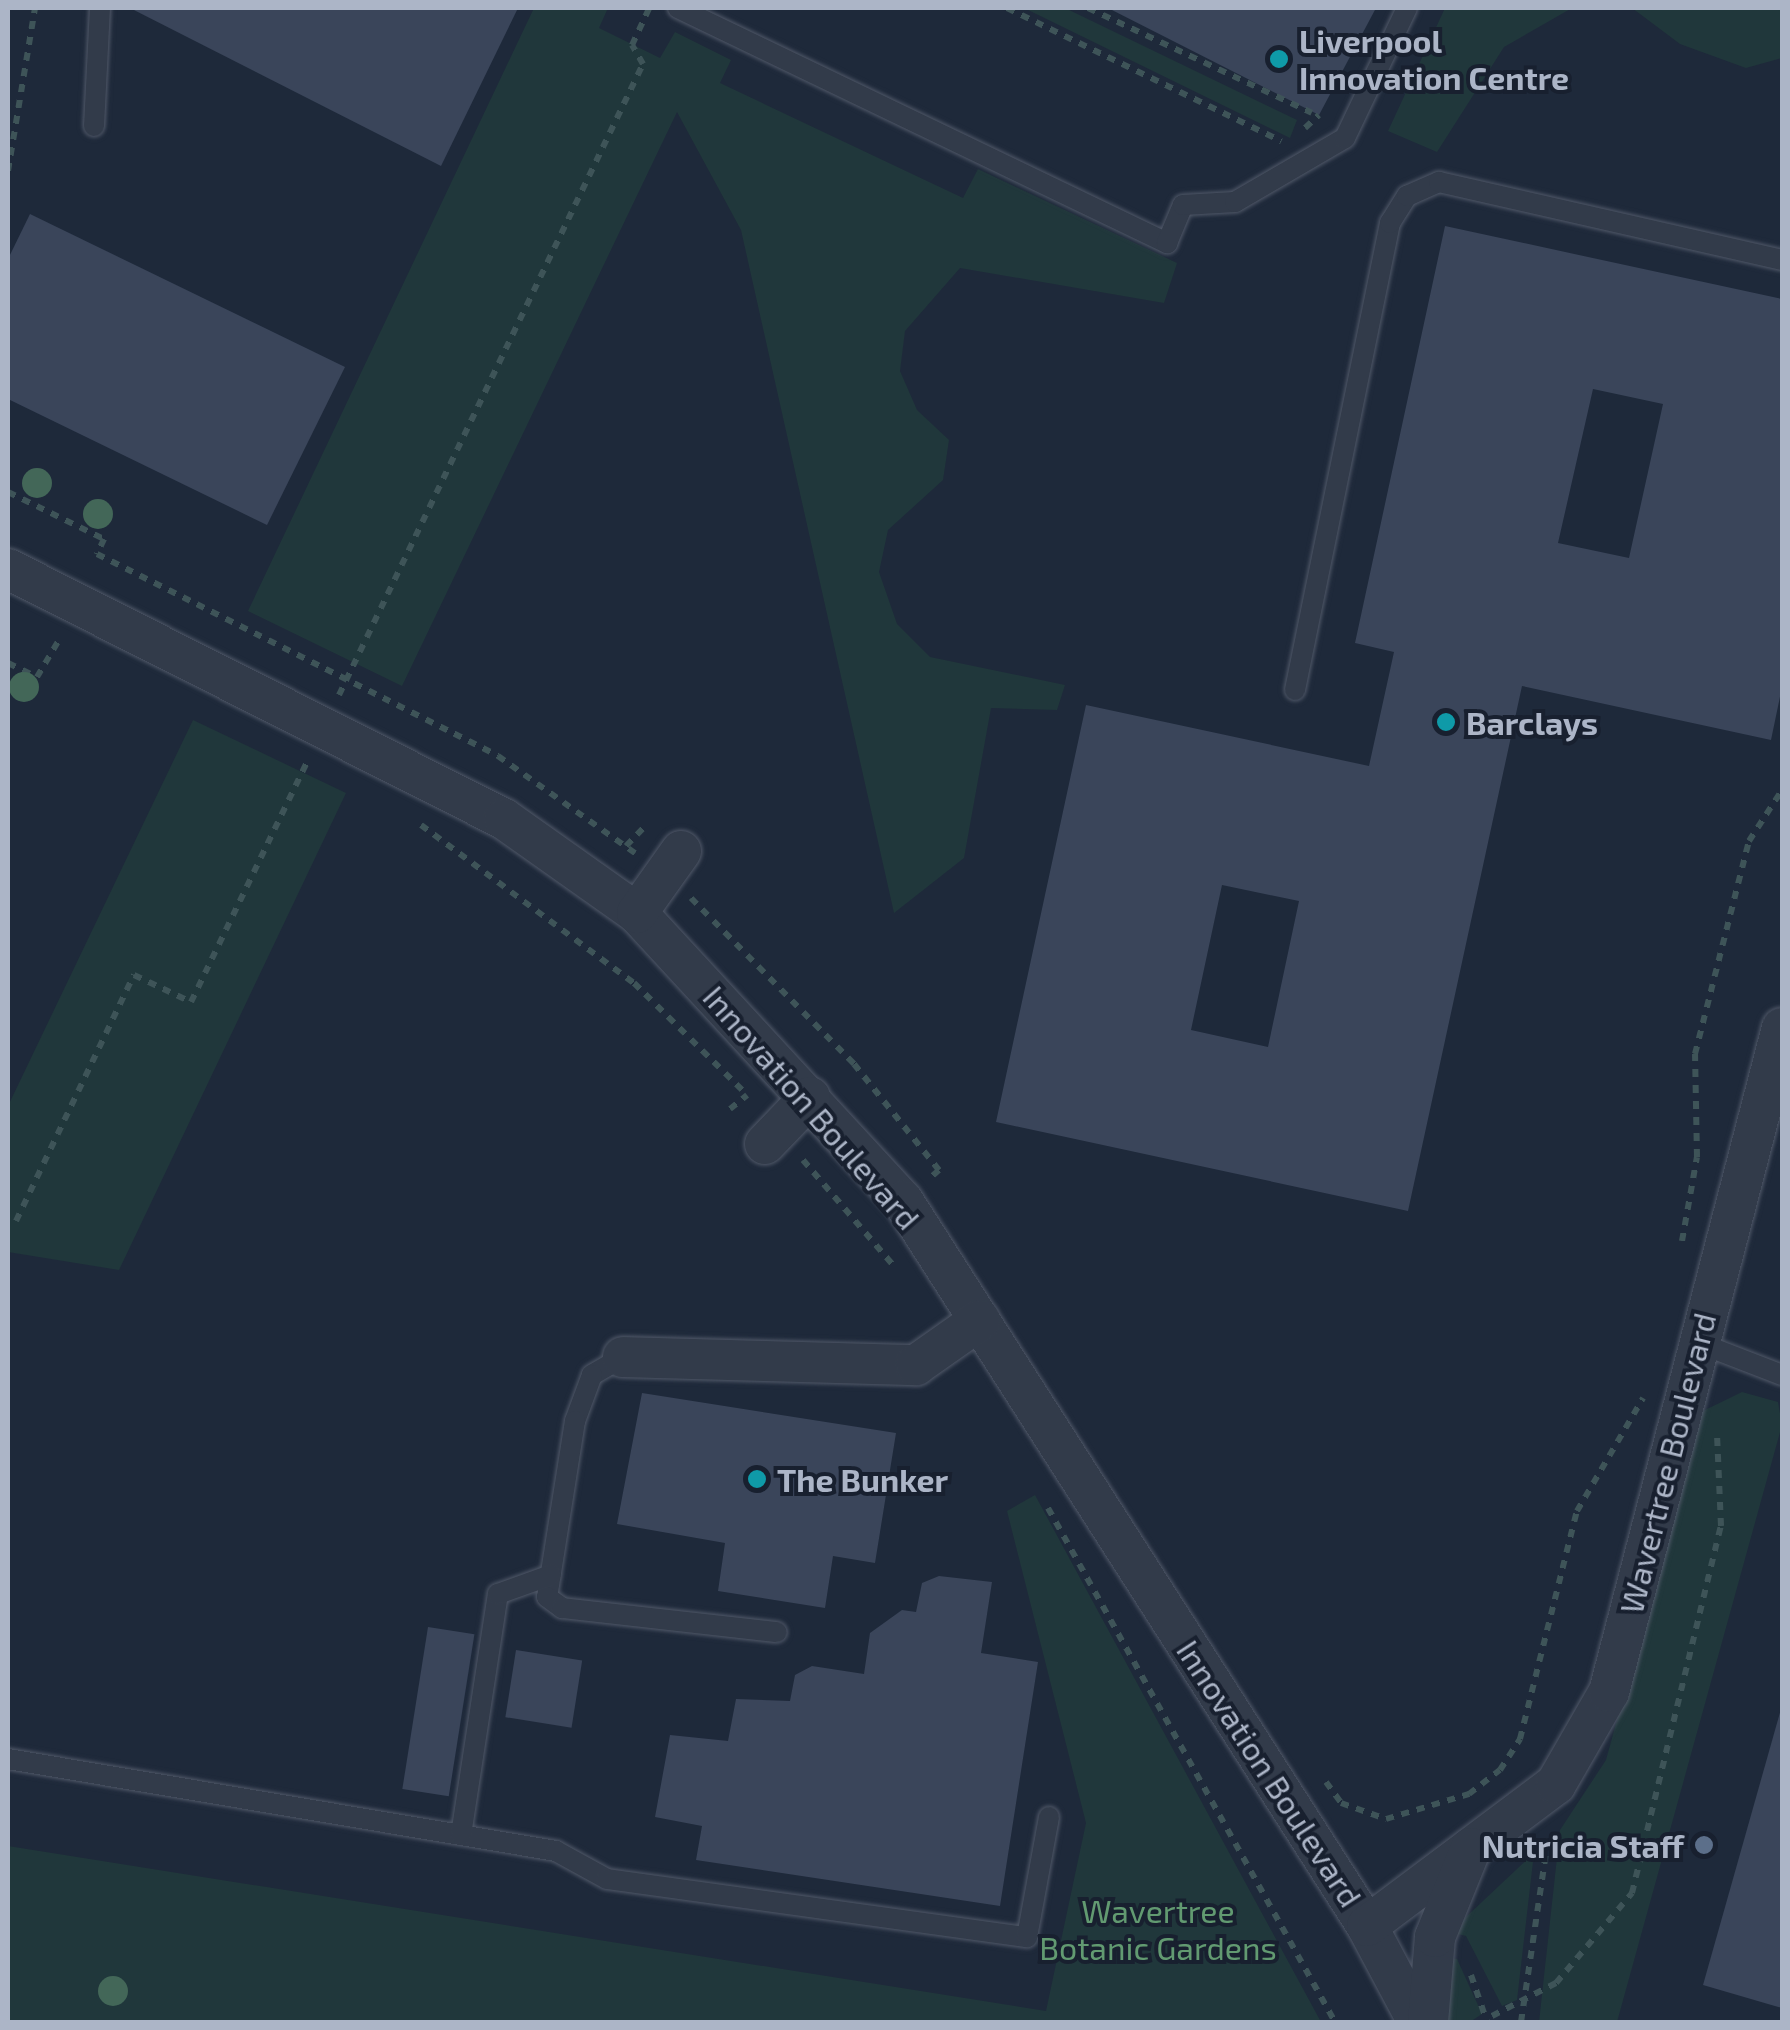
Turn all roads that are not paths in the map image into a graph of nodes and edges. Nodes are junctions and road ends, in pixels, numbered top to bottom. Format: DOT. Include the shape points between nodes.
graph roads {
  1 [pos="100,8"];
  2 [pos="678,8"];
  3 [pos="1407,8"];
  4 [pos="94,126"];
  5 [pos="1782,260"];
  6 [pos="8,569"];
  7 [pos="1295,690"];
  8 [pos="673,862"];
  9 [pos="637,913"];
  10 [pos="1782,1028"];
  11 [pos="810,1097"];
  12 [pos="771,1138"];
  13 [pos="980,1320"];
  14 [pos="1699,1342"];
  15 [pos="623,1357"];
  16 [pos="1782,1375"];
  17 [pos="551,1574"];
  18 [pos="776,1632"];
  19 [pos="8,1759"];
  20 [pos="1049,1818"];
  21 [pos="462,1835"];
  22 [pos="1471,1848"];
  23 [pos="1367,1926"];
  24 [pos="1418,2022"];
  25 [pos="1428,2022"];
  1 -- 4 [label="lane"];
  2 -- 3 [label="lane" via="1168,242 1183,206 1235,202 1345,138"];
  5 -- 7 [label="lane" via="1439,182 1407,196 1390,223"];
  6 -- 9 [label="street, Innovation Boulevard" via="504,818"];
  8 -- 9 [label="street"];
  9 -- 11 [label="street, Innovation Boulevard"];
  10 -- 14 [label="street, Wavertree Boulevard"];
  11 -- 12 [label="street"];
  11 -- 13 [label="street, Innovation Boulevard" via="903,1201"];
  13 -- 15 [label="street" via="899,1366"];
  13 -- 23 [label="street, Innovation Boulevard"];
  14 -- 16 [label="lane"];
  14 -- 22 [label="street, Wavertree Boulevard" via="1609,1692 1556,1784"];
  15 -- 17 [label="lane" via="592,1375 576,1421"];
  17 -- 18 [label="lane" via="548,1597 562,1608"];
  17 -- 21 [label="lane" via="498,1594"];
  19 -- 21 [label="lane"];
  20 -- 21 [label="lane" via="1027,1938 607,1879 556,1851"];
  22 -- 23 [label="street, Wavertree Boulevard"];
  22 -- 25 [label="street" via="1435,1937"];
  23 -- 24 [label="street, Innovation Boulevard"];
}
